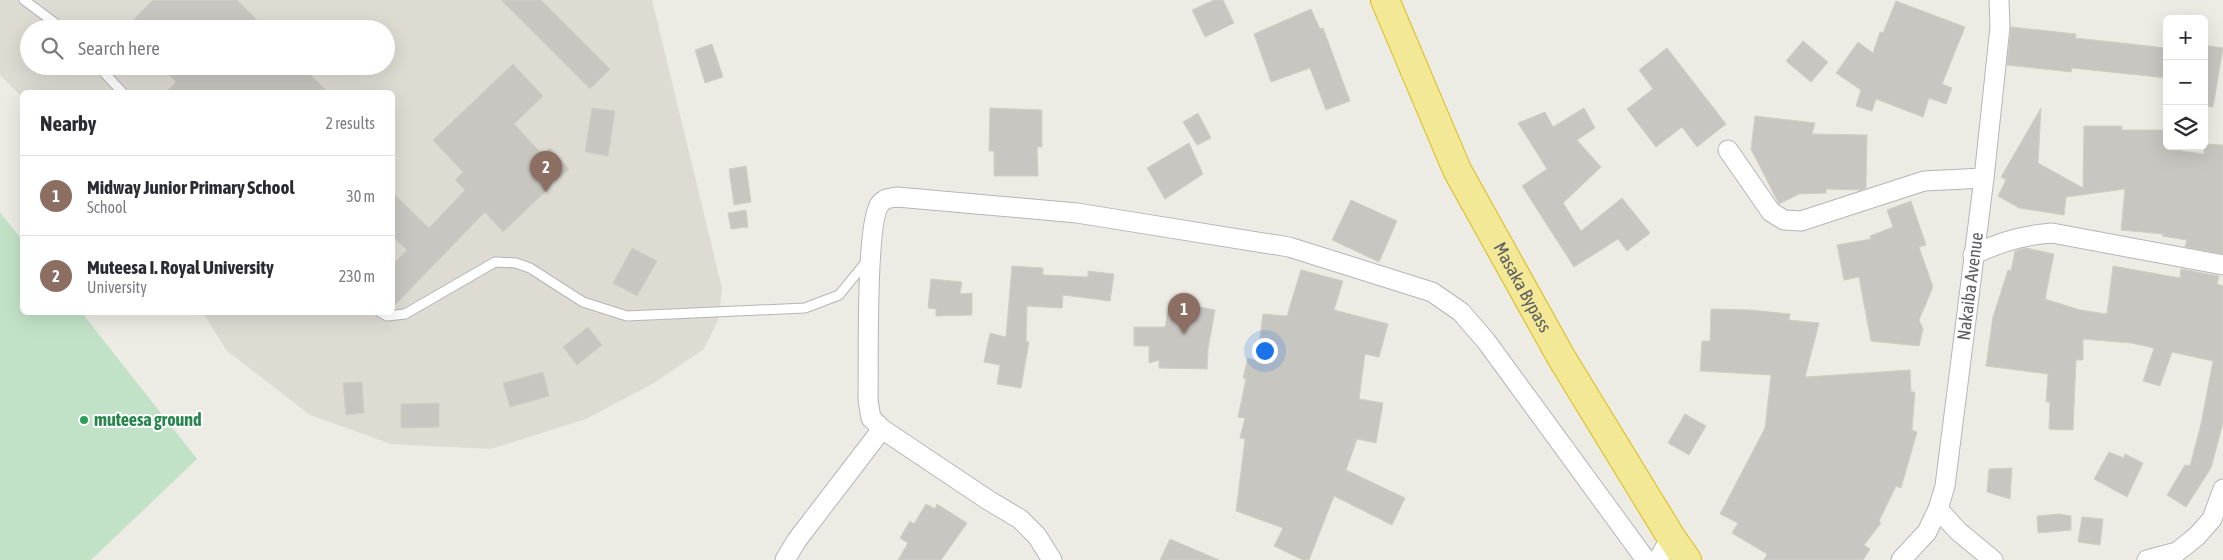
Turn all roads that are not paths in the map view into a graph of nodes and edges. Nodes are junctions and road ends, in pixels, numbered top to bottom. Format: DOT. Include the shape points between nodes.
graph roads {
  1 [pos="24,0"];
  2 [pos="1385,0"];
  3 [pos="2000,0"];
  4 [pos="52,20"];
  5 [pos="106,75"];
  6 [pos="120,90"];
  7 [pos="1728,150"];
  8 [pos="1984,178"];
  9 [pos="1973,255"];
  10 [pos="870,256"];
  11 [pos="2223,264"];
  12 [pos="384,315"];
  13 [pos="882,429"];
  14 [pos="2223,489"];
  15 [pos="1938,509"];
  16 [pos="1664,549"];
  17 [pos="785,560"];
  18 [pos="1052,560"];
  19 [pos="1646,560"];
  20 [pos="1687,560"];
  21 [pos="1901,560"];
  22 [pos="1993,560"];
  23 [pos="2147,560"];
  1 -- 4 [label="lane"];
  2 -- 16 [label="highway, Masaka Bypass" via="1456,170"];
  3 -- 8 [label="street, Nakaiba Avenue"];
  5 -- 6 [label="lane"];
  7 -- 8 [label="street" via="1771,212 1784,220 1801,221 1924,182"];
  8 -- 9 [label="street, Nakaiba Avenue"];
  9 -- 11 [label="street" via="2034,234 2052,233"];
  9 -- 15 [label="street, Nakaiba Avenue" via="1945,486"];
  10 -- 12 [label="lane" via="839,295 805,308 627,316 583,302 530,268 516,263 494,262 405,314"];
  10 -- 13 [label="street" via="868,400 871,418"];
  10 -- 19 [label="street" via="879,205 886,198 897,197 1077,213 1289,247 1432,292 1461,312 1486,341"];
  13 -- 17 [label="street"];
  13 -- 18 [label="street" via="1020,519 1037,536"];
  14 -- 23 [label="street" via="2212,519 2197,536 2177,552"];
  15 -- 21 [label="street, Nakaiba Avenue" via="1927,532"];
  15 -- 22 [label="street"];
  16 -- 20 [label="highway, Masaka Bypass"];
}
